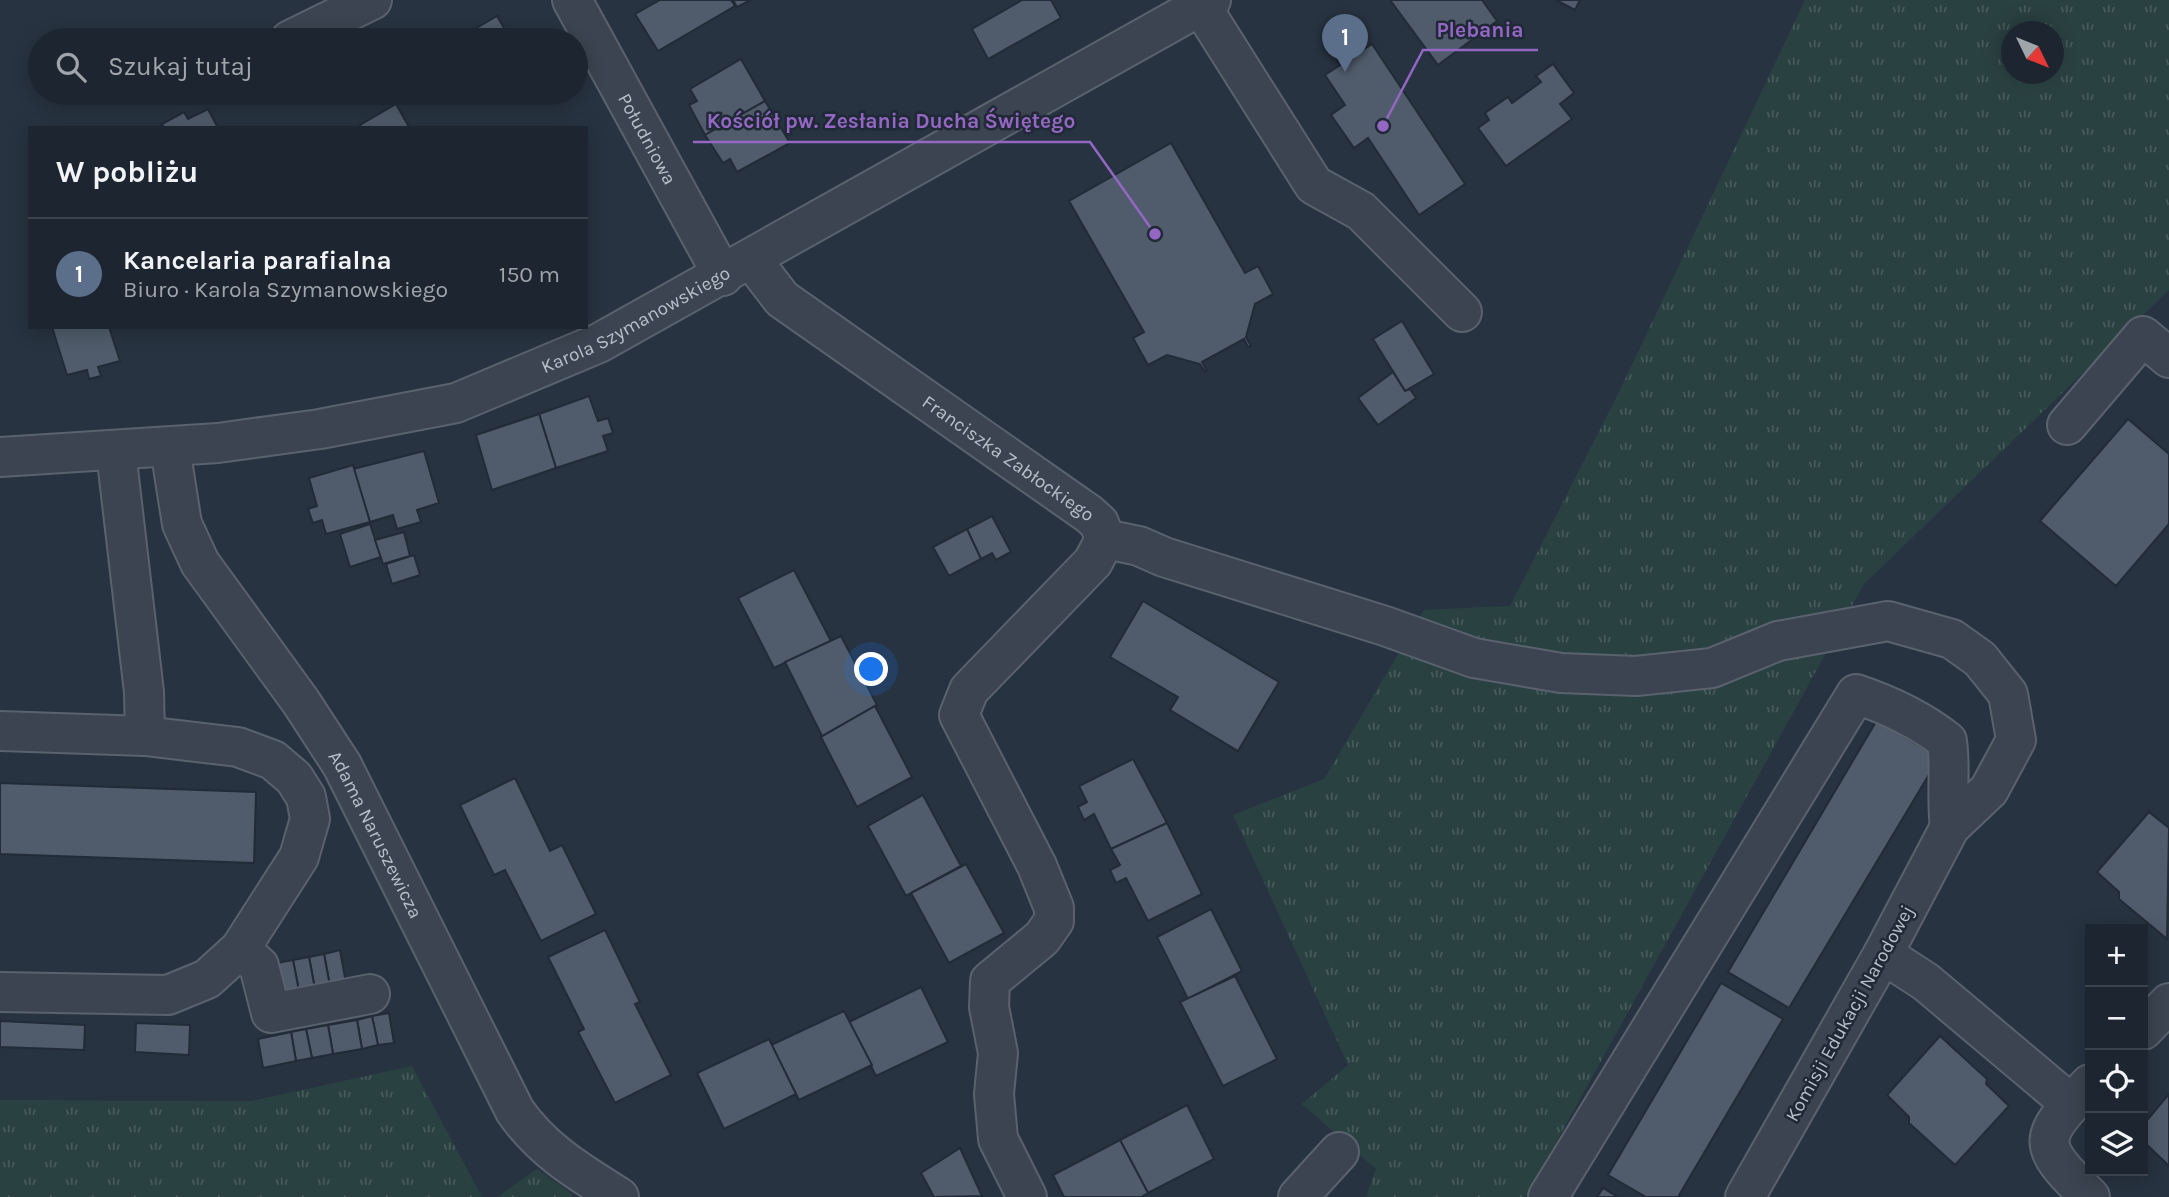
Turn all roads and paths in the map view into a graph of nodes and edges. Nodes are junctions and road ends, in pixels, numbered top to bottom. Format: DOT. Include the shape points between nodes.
graph roads {
  1 [pos="372,0"];
  2 [pos="572,0"];
  3 [pos="1206,3"];
  4 [pos="315,28"];
  5 [pos="737,268"];
  6 [pos="1462,313"];
  7 [pos="2169,358"];
  8 [pos="2067,425"];
  9 [pos="170,448"];
  10 [pos="116,452"];
  11 [pos="0,457"];
  12 [pos="1105,539"];
  13 [pos="0,731"];
  14 [pos="145,736"];
  15 [pos="362,803"];
  16 [pos="310,818"];
  17 [pos="1950,827"];
  18 [pos="240,949"];
  19 [pos="1883,954"];
  20 [pos="0,992"];
  21 [pos="370,994"];
  22 [pos="2080,1094"];
  23 [pos="1339,1152"];
  24 [pos="618,1197"];
  25 [pos="1027,1197"];
  26 [pos="1297,1197"];
  27 [pos="1548,1197"];
  28 [pos="1745,1197"];
  29 [pos="2090,1197"];
  1 -- 4 [label="street"];
  2 -- 5 [label="street, Południowa"];
  3 -- 5 [label="street, Karola Szymanowskiego"];
  3 -- 6 [label="street" via="1314,185 1361,211"];
  5 -- 9 [label="street, Karola Szymanowskiego" via="599,343 456,403 320,429"];
  5 -- 12 [label="street, Franciszka Zabłockiego" via="1088,514 1099,523"];
  7 -- 8 [label="street" via="2143,336"];
  9 -- 10 [label="street, Karola Szymanowskiego"];
  9 -- 15 [label="street, Adama Naruszewicza" via="182,524 200,563 301,702"];
  10 -- 11 [label="street, Karola Szymanowskiego"];
  10 -- 14 [label="street"];
  12 -- 17 [label="street" via="1139,546 1474,657 1561,673 1636,676 1712,667 1778,641 1888,621 1952,639 1980,659 2008,694 2016,740 1989,790"];
  12 -- 25 [label="street, Franciszka Zabłockiego" via="1093,562 969,690 959,715 1054,908 1054,920 1042,939 990,981 989,1007 998,1053 994,1094 998,1139"];
  13 -- 14 [label="street"];
  14 -- 16 [label="street" via="238,747 273,760 294,778 306,797"];
  15 -- 16 [label="street" via="323,818"];
  15 -- 24 [label="street, Adama Naruszewicza" via="515,1111 530,1133 558,1158"];
  16 -- 18 [label="street" via="299,857"];
  17 -- 19 [label="street, Komisji Edukacji Narodowej"];
  17 -- 27 [label="street" via="1947,741 1884,704 1856,694"];
  18 -- 20 [label="street" via="208,979 168,995"];
  18 -- 21 [label="street" via="259,966 271,1013"];
  19 -- 22 [label="street"];
  19 -- 28 [label="street, Komisji Edukacji Narodowej"];
  22 -- 29 [label="street" via="2050,1127 2048,1147 2061,1169"];
  23 -- 26 [label="street"];
}
